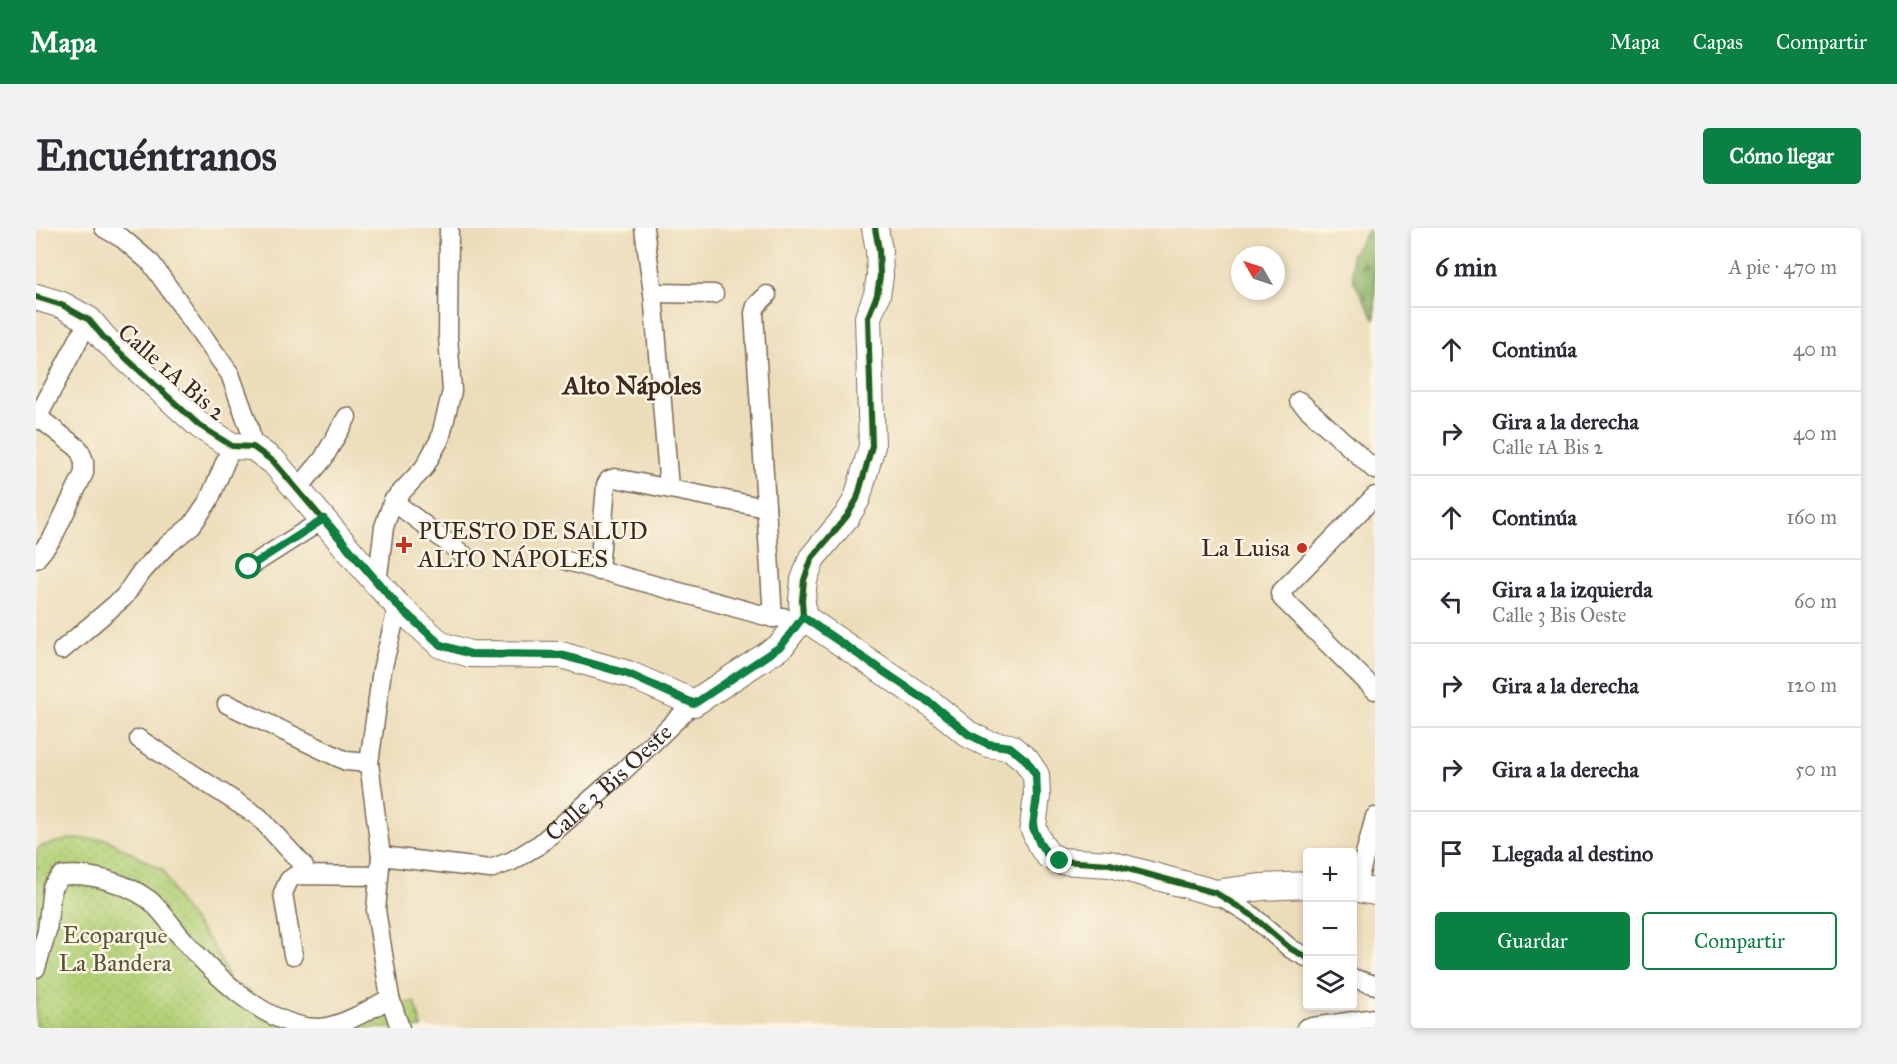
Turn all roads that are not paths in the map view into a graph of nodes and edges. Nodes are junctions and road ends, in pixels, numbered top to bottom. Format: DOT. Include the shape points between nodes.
graph roads {
  1 [pos="104,228"];
  2 [pos="449,228"];
  3 [pos="644,228"];
  4 [pos="875,228"];
  5 [pos="652,292"];
  6 [pos="714,294"];
  7 [pos="767,295"];
  8 [pos="36,297"];
  9 [pos="89,320"];
  10 [pos="1299,401"];
  11 [pos="347,417"];
  12 [pos="37,419"];
  13 [pos="243,447"];
  14 [pos="1375,470"];
  15 [pos="669,488"];
  16 [pos="297,490"];
  17 [pos="1375,496"];
  18 [pos="393,501"];
  19 [pos="766,508"];
  20 [pos="324,519"];
  21 [pos="465,556"];
  22 [pos="36,559"];
  23 [pos="567,561"];
  24 [pos="249,567"];
  25 [pos="599,571"];
  26 [pos="377,583"];
  27 [pos="398,606"];
  28 [pos="803,617"];
  29 [pos="773,618"];
  30 [pos="62,650"];
  31 [pos="1375,690"];
  32 [pos="227,704"];
  33 [pos="694,704"];
  34 [pos="139,739"];
  35 [pos="369,763"];
  36 [pos="1375,817"];
  37 [pos="381,856"];
  38 [pos="307,874"];
  39 [pos="378,876"];
  40 [pos="1303,885"];
  41 [pos="1361,889"];
  42 [pos="1216,893"];
  43 [pos="42,929"];
  44 [pos="293,955"];
  45 [pos="1304,956"];
  46 [pos="36,968"];
  47 [pos="1357,979"];
  48 [pos="1375,985"];
  49 [pos="390,998"];
  50 [pos="1375,1018"];
  51 [pos="400,1028"];
  52 [pos="1306,1028"];
  1 -- 13 [label="street" via="151,263 230,374 249,427"];
  2 -- 18 [label="street" via="448,337 452,391 440,439 424,468"];
  3 -- 5 [label="street"];
  4 -- 28 [label="street" via="880,276 868,317 872,446 857,499 812,558 804,580"];
  5 -- 6 [label="street"];
  5 -- 15 [label="street"];
  7 -- 19 [label="street" via="754,309"];
  8 -- 9 [label="street, Calle 1A Bis 2" via="62,305"];
  9 -- 12 [label="street"];
  9 -- 13 [label="street, Calle 1A Bis 2" via="182,411 199,425"];
  10 -- 14 [label="street"];
  11 -- 16 [label="street" via="323,459"];
  12 -- 22 [label="street" via="79,450 84,473 52,539"];
  13 -- 16 [label="street, Calle 1A Bis 2" via="274,462"];
  13 -- 30 [label="street" via="192,525 164,548 123,597"];
  15 -- 19 [label="street"];
  15 -- 25 [label="street" via="609,480"];
  16 -- 20 [label="street, Calle 1A Bis 2"];
  17 -- 31 [label="street" via="1280,593"];
  18 -- 21 [label="street"];
  18 -- 26 [label="street" via="384,527"];
  19 -- 29 [label="street"];
  20 -- 24 [label="street"];
  20 -- 26 [label="street, Calle 1A Bis 2"];
  23 -- 25 [label="street"];
  25 -- 29 [label="street"];
  26 -- 27 [label="street, Calle 1A Bis 2"];
  27 -- 33 [label="street, Calle 1A Bis 2" via="441,645 471,654 561,655 628,674"];
  27 -- 35 [label="street" via="382,670"];
  28 -- 29 [label="street"];
  28 -- 33 [label="street, Calle 3 Bis Oeste" via="781,646"];
  28 -- 42 [label="street" via="933,705 968,734 988,744 1010,747 1026,760 1036,775 1033,827 1048,855 1060,861 1110,864"];
  32 -- 35 [label="street" via="346,761"];
  33 -- 37 [label="street, Calle 3 Bis Oeste" via="540,844 512,861 490,869"];
  34 -- 38 [label="street" via="260,817"];
  35 -- 37 [label="street"];
  36 -- 41 [label="street"];
  37 -- 39 [label="street"];
  38 -- 39 [label="street"];
  38 -- 44 [label="street" via="289,880 283,893"];
  39 -- 49 [label="street" via="376,910"];
  40 -- 42 [label="street"];
  42 -- 45 [label="street"];
  43 -- 46 [label="street"];
  43 -- 49 [label="street" via="52,887 61,876 78,874 112,881 148,899 207,967 238,994 276,1018 320,1028 355,1017"];
  47 -- 48 [label="street"];
  49 -- 51 [label="street"];
  50 -- 52 [label="street"];
}
